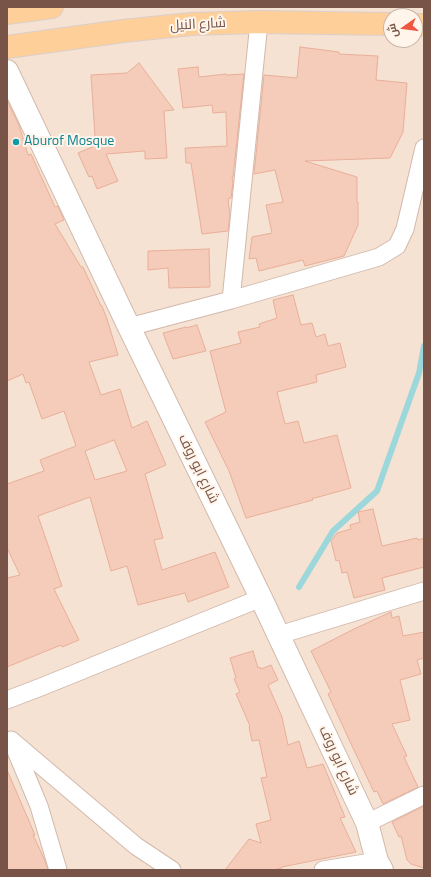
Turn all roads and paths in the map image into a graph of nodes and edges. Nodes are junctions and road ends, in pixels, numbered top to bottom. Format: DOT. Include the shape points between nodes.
graph roads {
  1 [pos="52,7"];
  2 [pos="7,13"];
  3 [pos="259,22"];
  4 [pos="383,24"];
  5 [pos="7,47"];
  6 [pos="7,71"];
  7 [pos="424,148"];
  8 [pos="231,300"];
  9 [pos="129,327"];
  10 [pos="424,592"];
  11 [pos="261,598"];
  12 [pos="278,635"];
  13 [pos="7,700"];
  14 [pos="9,736"];
  15 [pos="424,795"];
  16 [pos="367,822"];
  17 [pos="379,866"];
  18 [pos="58,870"];
  19 [pos="172,870"];
  20 [pos="323,870"];
  1 -- 2 [label="main road"];
  3 -- 4 [label="main road, شارع النيل"];
  3 -- 5 [label="main road, شارع النيل" via="191,24"];
  3 -- 8 [label="street"];
  6 -- 9 [label="street, شارع ابو روف"];
  7 -- 8 [label="street" via="405,229 397,246 379,257"];
  8 -- 9 [label="street"];
  9 -- 11 [label="street, شارع ابو روف"];
  10 -- 12 [label="street"];
  11 -- 12 [label="street, شارع ابو روف"];
  11 -- 13 [label="street"];
  12 -- 16 [label="street, شارع ابو روف"];
  14 -- 18 [label="street" via="39,806"];
  14 -- 19 [label="street" via="136,846"];
  15 -- 16 [label="street"];
  16 -- 17 [label="street, شارع ابو روف"];
  17 -- 20 [label="street"];
}
